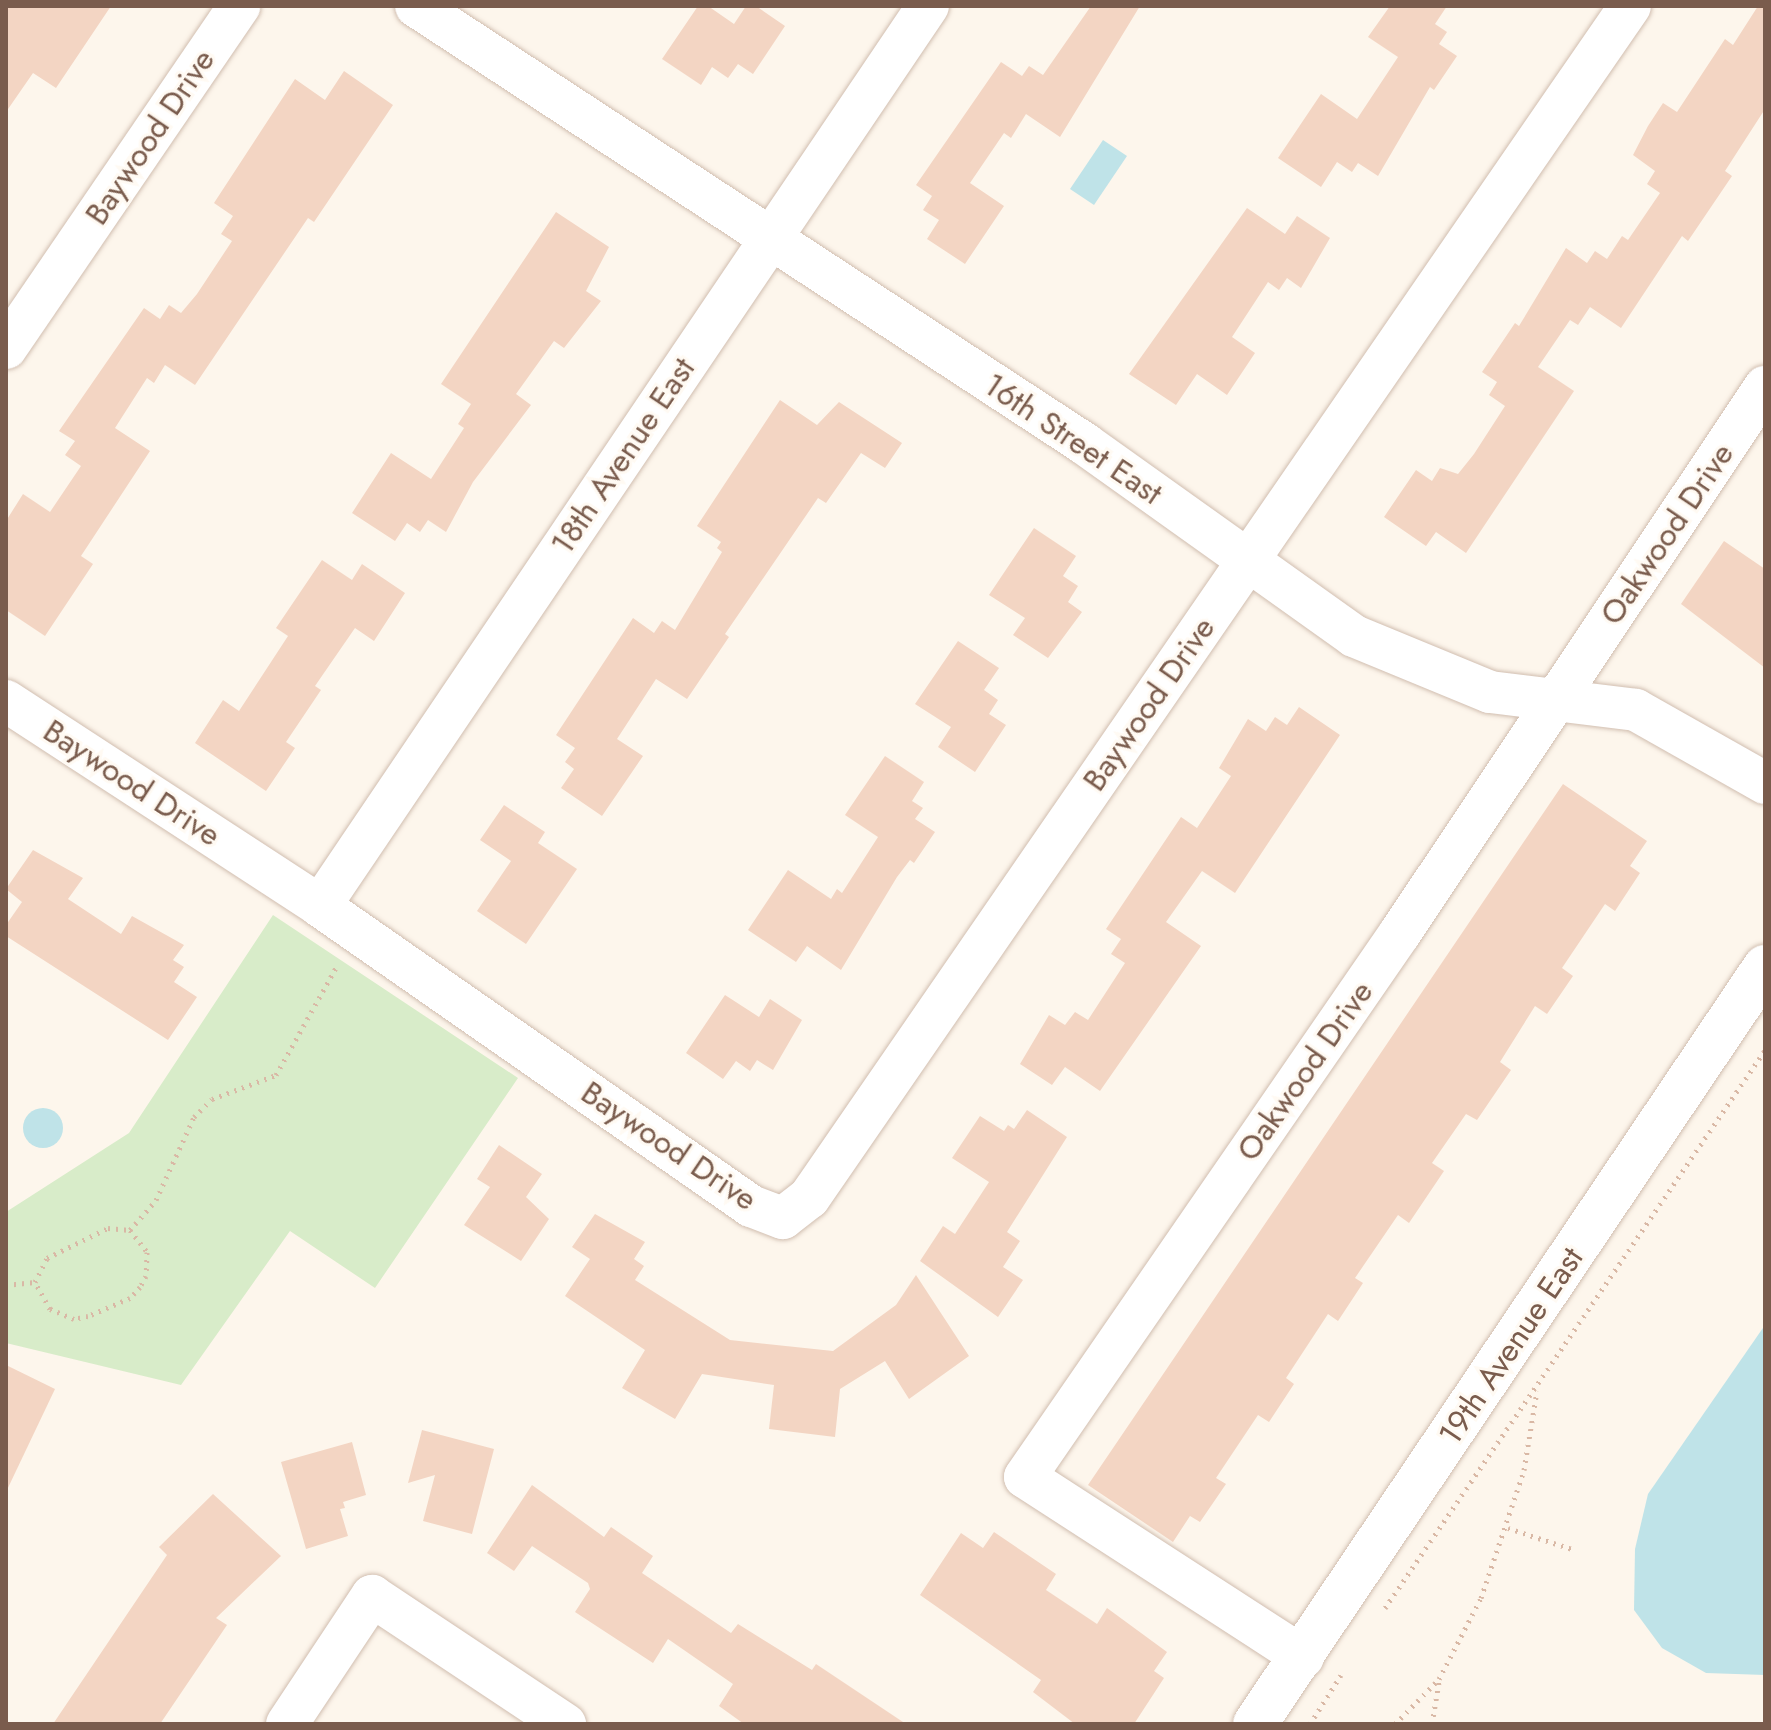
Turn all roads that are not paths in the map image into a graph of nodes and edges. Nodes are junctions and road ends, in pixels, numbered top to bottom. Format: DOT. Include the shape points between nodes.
graph roads {
  1 [pos="239,6"];
  2 [pos="416,6"];
  3 [pos="928,6"];
  4 [pos="1630,6"];
  5 [pos="769,240"];
  6 [pos="6,348"];
  7 [pos="1765,387"];
  8 [pos="1247,560"];
  9 [pos="1555,700"];
  10 [pos="6,701"];
  11 [pos="1765,783"];
  12 [pos="320,906"];
  13 [pos="1765,967"];
  14 [pos="1324,1659"];
  15 [pos="287,1724"];
  16 [pos="565,1724"];
  17 [pos="1255,1724"];
  1 -- 6 [label="street, Baywood Drive"];
  2 -- 5 [label="street, 16th Street East"];
  3 -- 5 [label="street, 18th Avenue East"];
  4 -- 8 [label="street"];
  5 -- 8 [label="street, 16th Street East" via="1085,444"];
  5 -- 12 [label="street, 18th Avenue East"];
  7 -- 9 [label="street, Oakwood Drive"];
  8 -- 9 [label="street, 16th Street East" via="1354,636 1490,692"];
  8 -- 12 [label="street, Baywood Drive" via="809,1198 783,1218 751,1206"];
  9 -- 11 [label="street, 16th Street East" via="1636,710"];
  9 -- 14 [label="street, Oakwood Drive" via="1025,1477"];
  10 -- 12 [label="street, Baywood Drive"];
  13 -- 14 [label="street, 19th Avenue East"];
  14 -- 17 [label="street, 19th Avenue East"];
  15 -- 16 [label="street" via="372,1596"];
}
